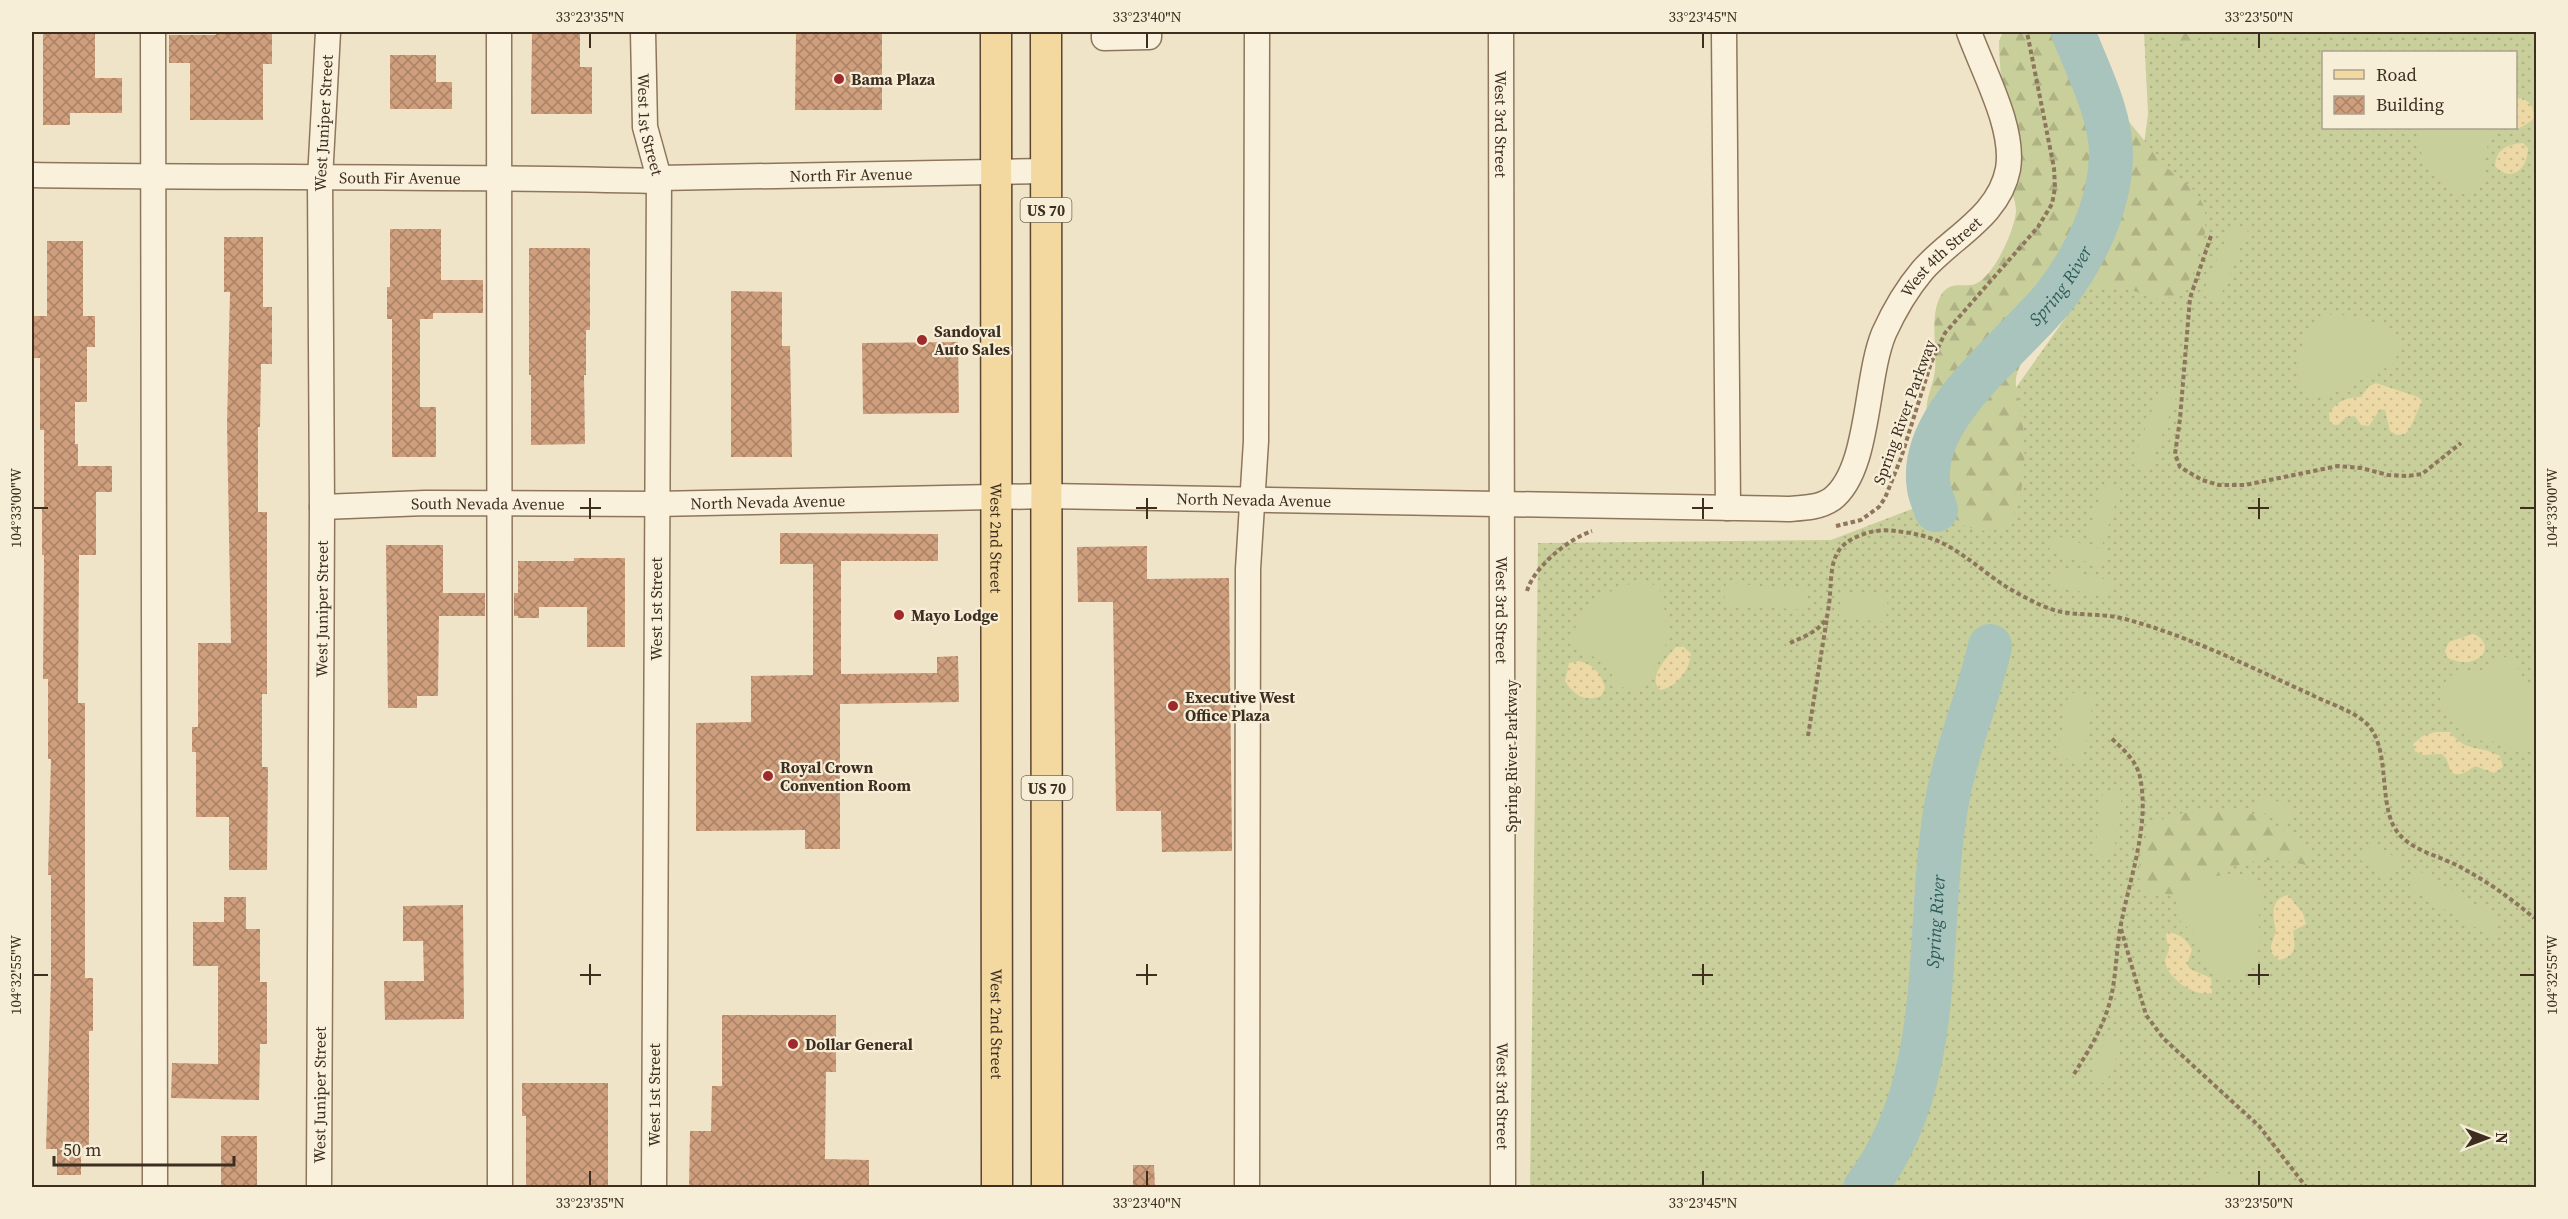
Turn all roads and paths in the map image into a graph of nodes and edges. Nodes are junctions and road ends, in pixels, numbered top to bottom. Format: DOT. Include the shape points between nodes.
graph roads {
  1 [pos="153,32"];
  2 [pos="328,32"];
  3 [pos="499,32"];
  4 [pos="643,32"];
  5 [pos="996,32"];
  6 [pos="1046,32"];
  7 [pos="1104,32"];
  8 [pos="1149,32"];
  9 [pos="1257,32"];
  10 [pos="1501,32"];
  11 [pos="1724,32"];
  12 [pos="1969,32"];
  13 [pos="2027,32"];
  14 [pos="995,171"];
  15 [pos="1046,171"];
  16 [pos="32,175"];
  17 [pos="154,177"];
  18 [pos="500,178"];
  19 [pos="659,178"];
  20 [pos="320,179"];
  21 [pos="2211,236"];
  22 [pos="2461,443"];
  23 [pos="1843,487"];
  24 [pos="995,496"];
  25 [pos="1047,496"];
  26 [pos="1253,500"];
  27 [pos="500,503"];
  28 [pos="656,504"];
  29 [pos="1501,504"];
  30 [pos="322,507"];
  31 [pos="1728,508"];
  32 [pos="1834,526"];
  33 [pos="1599,528"];
  34 [pos="1526,596"];
  35 [pos="1827,617"];
  36 [pos="1790,643"];
  37 [pos="1809,736"];
  38 [pos="2110,737"];
  39 [pos="2534,918"];
  40 [pos="2120,926"];
  41 [pos="2073,1074"];
  42 [pos="155,1188"];
  43 [pos="319,1188"];
  44 [pos="500,1188"];
  45 [pos="654,1188"];
  46 [pos="997,1188"];
  47 [pos="1047,1188"];
  48 [pos="1247,1188"];
  49 [pos="1503,1188"];
  50 [pos="2307,1188"];
  1 -- 17 [label="street"];
  2 -- 20 [label="street, West Juniper Street"];
  3 -- 18 [label="street"];
  4 -- 19 [label="street, West 1st Street" via="645,127"];
  5 -- 14 [label="main road, West 2nd Street"];
  6 -- 15 [label="main road, US 70"];
  7 -- 8 [label="street" via="1104,38 1149,37"];
  9 -- 26 [label="street"];
  10 -- 29 [label="street, West 3rd Street"];
  11 -- 31 [label="street"];
  12 -- 23 [label="street, West 4th Street" via="2006,127 2009,154 2005,182 1981,219 1923,270 1893,314 1881,340 1854,464"];
  13 -- 32 [label="path, Spring River Parkway" via="2054,168 2052,204 2038,227 1945,333 1931,363 1901,458 1879,507 1860,520"];
  14 -- 15 [label="street, North Fir Avenue"];
  14 -- 19 [label="street, North Fir Avenue"];
  14 -- 24 [label="main road, West 2nd Street"];
  15 -- 25 [label="main road, US 70"];
  16 -- 17 [label="street, South Fir Avenue"];
  17 -- 20 [label="street, South Fir Avenue"];
  17 -- 42 [label="street"];
  18 -- 19 [label="street, South Fir Avenue"];
  18 -- 20 [label="street, South Fir Avenue"];
  18 -- 27 [label="street"];
  19 -- 28 [label="street, West 1st Street"];
  20 -- 30 [label="street, West Juniper Street"];
  21 -- 22 [label="path" via="2190,298 2175,454 2180,467 2219,485 2245,485 2338,466 2407,476 2422,474"];
  23 -- 31 [label="street, North Nevada Avenue" via="1831,499 1807,508"];
  24 -- 25 [label="street, North Nevada Avenue"];
  24 -- 28 [label="street, North Nevada Avenue"];
  24 -- 46 [label="main road, West 2nd Street"];
  25 -- 26 [label="street, North Nevada Avenue"];
  25 -- 47 [label="main road, US 70"];
  26 -- 29 [label="street, North Nevada Avenue"];
  26 -- 48 [label="street" via="1248,569"];
  27 -- 28 [label="street, South Nevada Avenue"];
  27 -- 30 [label="street, South Nevada Avenue"];
  27 -- 44 [label="street"];
  28 -- 45 [label="street, West 1st Street"];
  29 -- 31 [label="street, North Nevada Avenue"];
  29 -- 49 [label="street, West 3rd Street"];
  30 -- 43 [label="street, West Juniper Street"];
  33 -- 34 [label="path" via="1557,551 1528,587"];
  35 -- 36 [label="path" via="1817,630"];
  35 -- 37 [label="path"];
  35 -- 39 [label="path" via="1831,564 1840,546 1863,534 1884,530 1919,534 1944,543 2014,592 2042,606 2060,612 2123,618 2177,636 2365,722 2377,737 2385,795 2393,825 2404,839 2460,866"];
  38 -- 40 [label="path" via="2128,754 2140,774 2144,808"];
  40 -- 41 [label="path" via="2106,1013"];
  40 -- 50 [label="path" via="2146,1015 2164,1039 2259,1126"];
}
